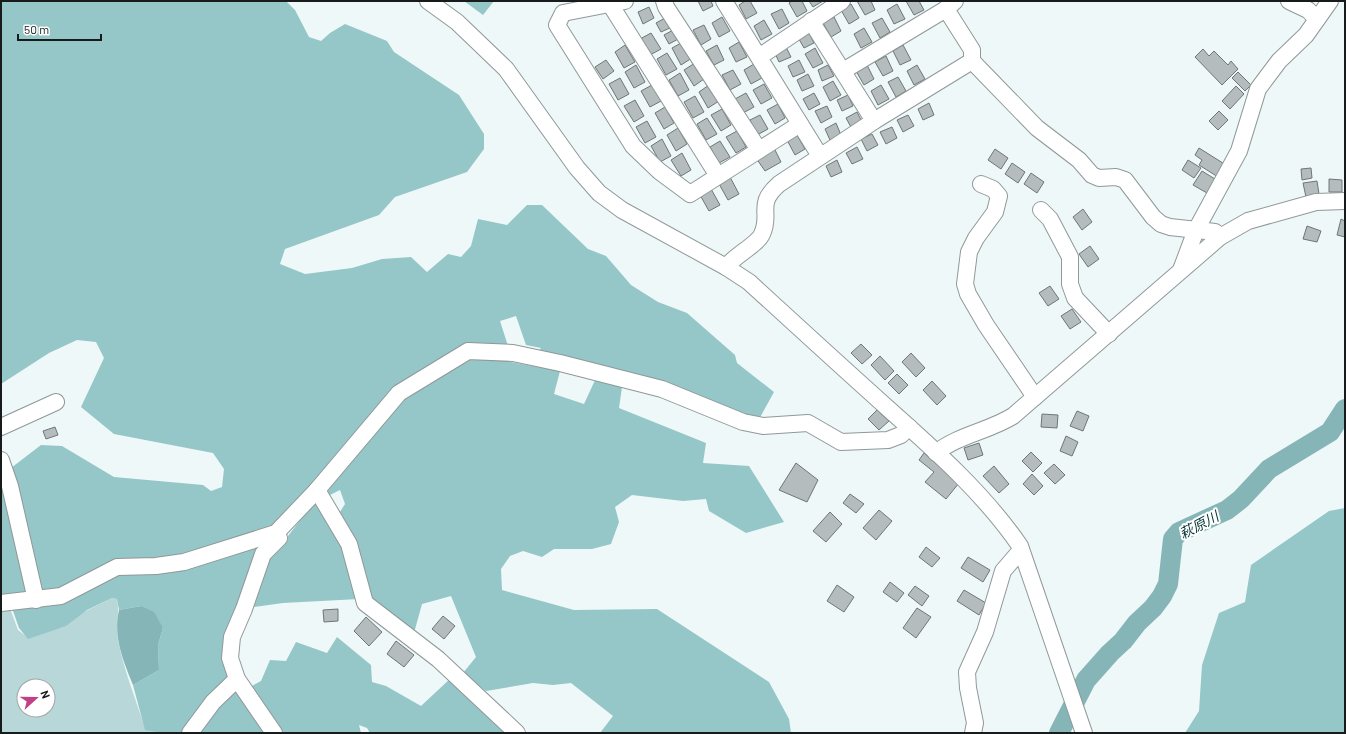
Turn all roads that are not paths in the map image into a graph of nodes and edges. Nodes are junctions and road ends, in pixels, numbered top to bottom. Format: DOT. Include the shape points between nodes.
graph roads {
  1 [pos="428,1"];
  2 [pos="664,1"];
  3 [pos="842,1"];
  4 [pos="1289,1"];
  5 [pos="1330,1"];
  6 [pos="726,2"];
  7 [pos="617,3"];
  8 [pos="950,5"];
  9 [pos="1317,19"];
  10 [pos="811,21"];
  11 [pos="759,57"];
  12 [pos="972,61"];
  13 [pos="843,71"];
  14 [pos="874,121"];
  15 [pos="800,124"];
  16 [pos="759,150"];
  17 [pos="820,156"];
  18 [pos="718,176"];
  19 [pos="981,184"];
  20 [pos="1345,201"];
  21 [pos="1041,210"];
  22 [pos="1196,230"];
  23 [pos="1220,237"];
  24 [pos="726,268"];
  25 [pos="1180,272"];
  26 [pos="1109,334"];
  27 [pos="1035,397"];
  28 [pos="56,402"];
  29 [pos="1,427"];
  30 [pos="909,427"];
  31 [pos="936,453"];
  32 [pos="1,460"];
  33 [pos="317,490"];
  34 [pos="276,533"];
  35 [pos="1021,550"];
  36 [pos="36,600"];
  37 [pos="1,603"];
  38 [pos="237,679"];
  39 [pos="190,733"];
  40 [pos="274,733"];
  41 [pos="517,733"];
  42 [pos="974,733"];
  43 [pos="1084,733"];
  1 -- 24 [label="street" via="458,22 506,69 577,168 599,193 622,210"];
  2 -- 16 [label="street"];
  3 -- 10 [label="street"];
  4 -- 9 [label="street" via="1308,10"];
  5 -- 9 [label="street"];
  6 -- 11 [label="street"];
  7 -- 18 [label="street"];
  7 -- 18 [label="street" via="563,12 557,25 633,146 659,171 690,194"];
  8 -- 12 [label="street" via="972,50"];
  8 -- 13 [label="street"];
  9 -- 22 [label="street" via="1258,89 1239,150"];
  10 -- 11 [label="street"];
  10 -- 13 [label="street"];
  11 -- 15 [label="street"];
  12 -- 14 [label="street"];
  12 -- 22 [label="street" via="1037,128 1079,160 1092,175 1125,180 1161,224"];
  13 -- 14 [label="street"];
  14 -- 17 [label="street"];
  15 -- 16 [label="street"];
  15 -- 17 [label="street"];
  16 -- 18 [label="street"];
  17 -- 24 [label="street" via="770,192 764,206 766,224 762,236 730,261"];
  19 -- 27 [label="street" via="993,189 999,196 995,212 969,252 965,284 986,325"];
  20 -- 23 [label="street" via="1316,202 1248,221"];
  21 -- 26 [label="street" via="1050,219 1070,257 1070,284 1075,298"];
  22 -- 23 [label="street" via="1215,232"];
  22 -- 25 [label="street"];
  23 -- 25 [label="street"];
  24 -- 30 [label="street" via="749,282"];
  25 -- 26 [label="street"];
  26 -- 27 [label="street"];
  27 -- 31 [label="street" via="1000,424 945,446"];
  28 -- 29 [label="street"];
  30 -- 31 [label="street"];
  30 -- 33 [label="street" via="901,435 888,440 842,442 808,423 763,426 743,422 662,389 568,365 513,353 468,352 399,393"];
  31 -- 35 [label="street" via="986,502"];
  32 -- 36 [label="street" via="10,486"];
  33 -- 34 [label="street"];
  33 -- 41 [label="street" via="349,544 365,603 438,658"];
  34 -- 36 [label="street" via="184,562 117,567 61,596"];
  34 -- 38 [label="street" via="279,538 264,554 232,637 230,658"];
  35 -- 42 [label="street" via="1003,571 985,632 968,672"];
  35 -- 43 [label="street"];
  36 -- 37 [label="street"];
  38 -- 39 [label="street" via="213,702"];
  38 -- 40 [label="street"];
}
